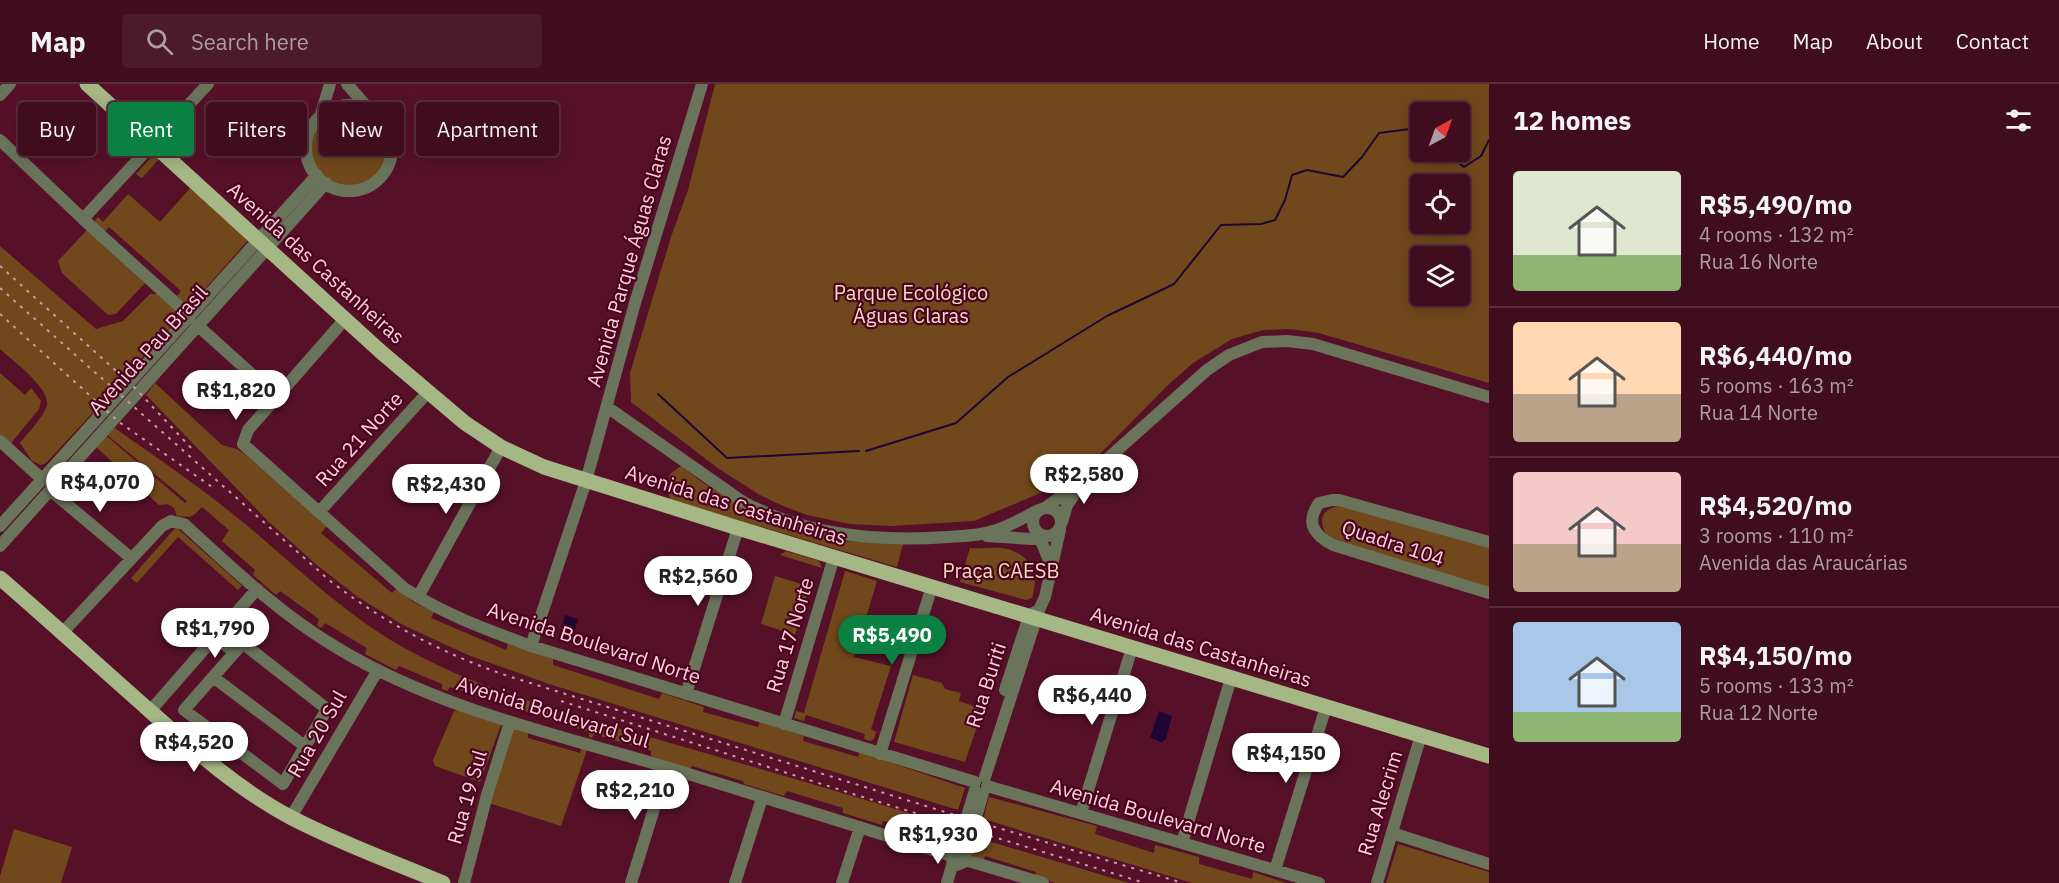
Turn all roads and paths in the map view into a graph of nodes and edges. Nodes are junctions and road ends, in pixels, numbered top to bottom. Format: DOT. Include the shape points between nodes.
graph roads {
  1 [pos="10,84"];
  2 [pos="87,84"];
  3 [pos="208,84"];
  4 [pos="330,84"];
  5 [pos="346,84"];
  6 [pos="702,84"];
  7 [pos="0,95"];
  8 [pos="192,102"];
  9 [pos="325,102"];
  10 [pos="363,102"];
  11 [pos="108,103"];
  12 [pos="319,116"];
  13 [pos="0,140"];
  14 [pos="143,156"];
  15 [pos="167,156"];
  16 [pos="392,156"];
  17 [pos="321,179"];
  18 [pos="83,219"];
  19 [pos="263,242"];
  20 [pos="345,319"];
  21 [pos="193,320"];
  22 [pos="428,392"];
  23 [pos="276,396"];
  24 [pos="1489,397"];
  25 [pos="607,407"];
  26 [pos="0,441"];
  27 [pos="501,447"];
  28 [pos="1086,478"];
  29 [pos="586,481"];
  30 [pos="46,485"];
  31 [pos="1042,509"];
  32 [pos="319,512"];
  33 [pos="0,526"];
  34 [pos="1060,526"];
  35 [pos="738,528"];
  36 [pos="974,535"];
  37 [pos="1042,536"];
  38 [pos="1489,542"];
  39 [pos="0,546"];
  40 [pos="834,557"];
  41 [pos="130,558"];
  42 [pos="1052,568"];
  43 [pos="0,578"];
  44 [pos="932,586"];
  45 [pos="257,589"];
  46 [pos="1489,593"];
  47 [pos="418,597"];
  48 [pos="1035,615"];
  49 [pos="63,632"];
  50 [pos="219,632"];
  51 [pos="531,646"];
  52 [pos="238,648"];
  53 [pos="1132,648"];
  54 [pos="378,670"];
  55 [pos="213,676"];
  56 [pos="1231,678"];
  57 [pos="686,694"];
  58 [pos="1326,707"];
  59 [pos="150,711"];
  60 [pos="510,722"];
  61 [pos="784,724"];
  62 [pos="1421,735"];
  63 [pos="306,747"];
  64 [pos="880,754"];
  65 [pos="1489,756"];
  66 [pos="666,767"];
  67 [pos="980,785"];
  68 [pos="762,798"];
  69 [pos="1081,813"];
  70 [pos="291,817"];
  71 [pos="860,827"];
  72 [pos="1392,833"];
  73 [pos="1182,843"];
  74 [pos="960,856"];
  75 [pos="1489,864"];
  76 [pos="1275,870"];
  77 [pos="443,883"];
  78 [pos="464,883"];
  79 [pos="631,883"];
  80 [pos="735,883"];
  81 [pos="842,883"];
  82 [pos="947,883"];
  83 [pos="955,883"];
  84 [pos="1043,883"];
  85 [pos="1319,883"];
  86 [pos="1377,883"];
  1 -- 7 [label="street"];
  2 -- 11 [label="main road, Avenida das Castanheiras"];
  3 -- 8 [label="street"];
  4 -- 9 [label="street"];
  5 -- 10 [label="street"];
  6 -- 25 [label="street, Avenida Parque Águas Claras"];
  12 -- 17 [label="street" via="307,138 310,166"];
  13 -- 18 [label="street"];
  14 -- 18 [label="street"];
  15 -- 19 [label="main road, Avenida das Castanheiras"];
  16 -- 17 [label="street" via="387,170 372,184 352,191 338,190"];
  17 -- 19 [label="street, Avenida Pau Brasil"];
  18 -- 21 [label="street"];
  19 -- 20 [label="main road, Avenida das Castanheiras"];
  19 -- 21 [label="street, Avenida Pau Brasil"];
  20 -- 22 [label="main road, Avenida das Castanheiras"];
  20 -- 23 [label="street"];
  21 -- 23 [label="street"];
  21 -- 30 [label="street, Avenida Pau Brasil"];
  22 -- 27 [label="main road, Avenida das Castanheiras"];
  22 -- 32 [label="street, Rua 21 Norte"];
  23 -- 32 [label="street, Avenida Boulevard Norte" via="244,436 243,444"];
  24 -- 28 [label="street, Avenida Parque Águas Claras" via="1313,344 1262,342 1229,355 1207,370"];
  25 -- 29 [label="street"];
  25 -- 36 [label="street, Avenida Parque Águas Claras" via="744,502 783,519 855,535 905,539"];
  26 -- 30 [label="street"];
  27 -- 29 [label="main road, Avenida das Castanheiras"];
  27 -- 47 [label="street"];
  28 -- 31 [label="street, Avenida Parque Águas Claras"];
  28 -- 34 [label="street, Avenida Parque Águas Claras" via="1067,506"];
  29 -- 35 [label="main road, Avenida das Castanheiras"];
  29 -- 51 [label="street"];
  30 -- 33 [label="street, Avenida Pau Brasil"];
  30 -- 39 [label="street, Avenida Pau Brasil"];
  30 -- 41 [label="street"];
  31 -- 34 [label="street" via="1058,513"];
  31 -- 36 [label="street, Avenida Parque Águas Claras" via="994,531"];
  31 -- 37 [label="street" via="1032,521"];
  32 -- 47 [label="street, Avenida Boulevard Norte"];
  34 -- 37 [label="street" via="1051,536"];
  34 -- 42 [label="street, Rua Buriti"];
  35 -- 40 [label="main road, Avenida das Castanheiras"];
  35 -- 57 [label="street"];
  36 -- 37 [label="street, Avenida Parque Águas Claras" via="1032,539"];
  37 -- 42 [label="street"];
  38 -- 46 [label="street, Quadra 104" via="1339,500 1319,503 1313,515 1315,532 1333,545"];
  40 -- 44 [label="main road, Avenida das Castanheiras"];
  40 -- 61 [label="street, Rua 17 Norte"];
  41 -- 45 [label="street, Avenida Boulevard Sul" via="162,525 171,521 184,524"];
  41 -- 49 [label="street"];
  42 -- 48 [label="street, Rua Buriti" via="1045,597"];
  43 -- 49 [label="main road"];
  44 -- 48 [label="main road, Avenida das Castanheiras"];
  44 -- 64 [label="street"];
  45 -- 50 [label="street"];
  45 -- 54 [label="street, Avenida Boulevard Sul" via="310,631"];
  47 -- 51 [label="street, Avenida Boulevard Norte"];
  48 -- 53 [label="main road, Avenida das Castanheiras"];
  48 -- 67 [label="street, Rua Buriti"];
  49 -- 59 [label="main road"];
  50 -- 52 [label="street"];
  50 -- 59 [label="street"];
  51 -- 57 [label="street, Avenida Boulevard Norte"];
  52 -- 55 [label="street"];
  52 -- 63 [label="street" via="327,709"];
  53 -- 56 [label="main road, Avenida das Castanheiras"];
  53 -- 69 [label="street"];
  54 -- 60 [label="street, Avenida Boulevard Sul" via="453,703"];
  54 -- 70 [label="street, Rua 20 Sul"];
  55 -- 63 [label="street"];
  55 -- 63 [label="street" via="184,710 187,714 281,784"];
  56 -- 58 [label="main road, Avenida das Castanheiras"];
  56 -- 73 [label="street"];
  57 -- 61 [label="street, Avenida Boulevard Norte"];
  58 -- 62 [label="main road, Avenida das Castanheiras"];
  58 -- 76 [label="street"];
  59 -- 70 [label="main road" via="202,758"];
  60 -- 66 [label="street, Avenida Boulevard Sul"];
  60 -- 78 [label="street, Rua 19 Sul"];
  61 -- 64 [label="street, Avenida Boulevard Norte"];
  62 -- 65 [label="main road, Avenida das Castanheiras"];
  62 -- 72 [label="street, Rua Alecrim"];
  64 -- 67 [label="street, Avenida Boulevard Norte"];
  66 -- 68 [label="street, Avenida Boulevard Sul"];
  66 -- 79 [label="street"];
  67 -- 69 [label="street, Avenida Boulevard Norte"];
  67 -- 74 [label="street, Rua Buriti, bridge"];
  68 -- 71 [label="street, Avenida Boulevard Sul"];
  68 -- 80 [label="street"];
  69 -- 73 [label="street, Avenida Boulevard Norte"];
  70 -- 77 [label="main road"];
  71 -- 74 [label="street, Avenida Boulevard Sul"];
  71 -- 81 [label="street"];
  72 -- 75 [label="street"];
  72 -- 86 [label="street, Rua Alecrim"];
  73 -- 76 [label="street, Avenida Boulevard Norte"];
  74 -- 82 [label="street, Rua Buriti"];
  74 -- 83 [label="street, Rua Buriti"];
  74 -- 84 [label="street, Avenida Boulevard Sul"];
  76 -- 85 [label="street, Avenida Boulevard Norte"];
}
